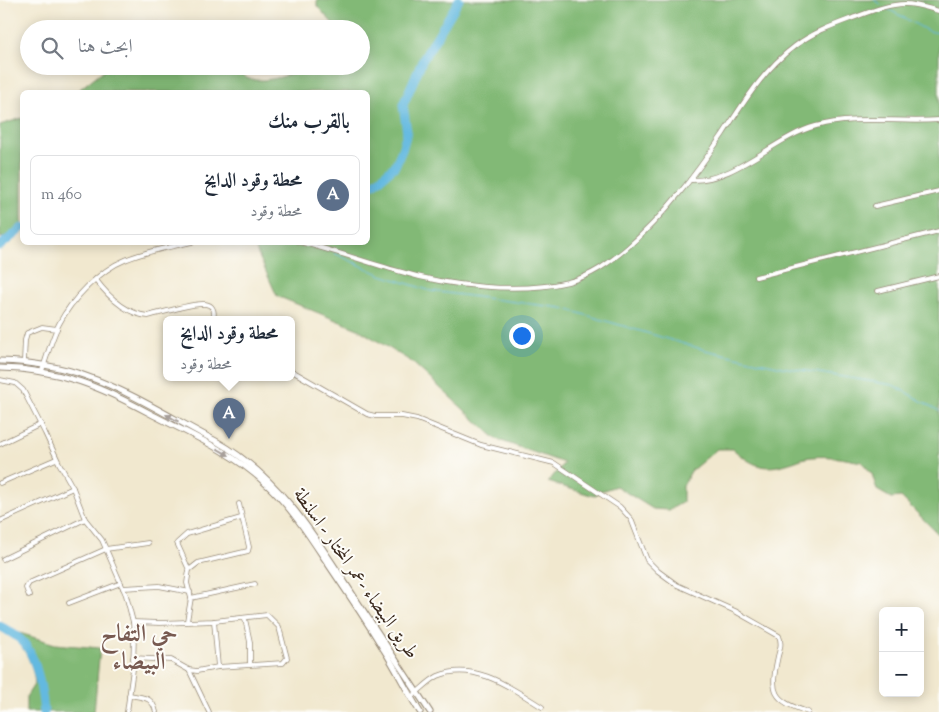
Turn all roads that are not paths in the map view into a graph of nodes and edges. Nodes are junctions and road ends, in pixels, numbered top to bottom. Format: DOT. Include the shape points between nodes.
graph roads {
  1 [pos="939,11"];
  2 [pos="939,120"];
  3 [pos="690,180"];
  4 [pos="939,191"];
  5 [pos="875,206"];
  6 [pos="939,231"];
  7 [pos="178,245"];
  8 [pos="312,245"];
  9 [pos="939,276"];
  10 [pos="756,277"];
  11 [pos="96,280"];
  12 [pos="878,291"];
  13 [pos="214,316"];
  14 [pos="57,329"];
  15 [pos="0,361"];
  16 [pos="24,361"];
  17 [pos="44,365"];
  18 [pos="0,368"];
  19 [pos="42,371"];
  20 [pos="295,373"];
  21 [pos="0,380"];
  22 [pos="41,424"];
  23 [pos="0,444"];
  24 [pos="56,459"];
  25 [pos="0,483"];
  26 [pos="73,488"];
  27 [pos="239,504"];
  28 [pos="241,518"];
  29 [pos="84,519"];
  30 [pos="0,521"];
  31 [pos="148,542"];
  32 [pos="106,549"];
  33 [pos="3,559"];
  34 [pos="189,570"];
  35 [pos="121,583"];
  36 [pos="255,584"];
  37 [pos="123,588"];
  38 [pos="190,592"];
  39 [pos="29,596"];
  40 [pos="191,598"];
  41 [pos="69,603"];
  42 [pos="245,619"];
  43 [pos="214,621"];
  44 [pos="133,622"];
  45 [pos="187,622"];
  46 [pos="133,658"];
  47 [pos="250,664"];
  48 [pos="218,667"];
  49 [pos="189,670"];
  50 [pos="417,692"];
  51 [pos="130,695"];
  52 [pos="410,698"];
  53 [pos="542,707"];
  54 [pos="127,712"];
  55 [pos="156,712"];
  56 [pos="209,712"];
  57 [pos="420,712"];
  58 [pos="430,712"];
  59 [pos="808,712"];
  1 -- 3 [label="street" via="913,5 894,6 825,28 794,46 764,76"];
  2 -- 3 [label="street" via="877,119 817,125 794,134 726,172"];
  3 -- 8 [label="street" via="656,221 608,264 589,276 549,286 453,283 399,272"];
  4 -- 5 [label="street"];
  6 -- 10 [label="street"];
  7 -- 11 [label="street" via="124,260"];
  9 -- 12 [label="street"];
  11 -- 13 [label="street" via="106,294 139,315 208,304"];
  11 -- 14 [label="street" via="68,309"];
  14 -- 16 [label="street" via="42,327 27,333"];
  14 -- 17 [label="street"];
  15 -- 16 [label="main road, طريق البيضاء -عمر المختار - اسلنطة"];
  16 -- 17 [label="main road, طريق البيضاء -عمر المختار - اسلنطة"];
  17 -- 19 [label="street"];
  50 -- 17 [label="main road, طريق البيضاء -عمر المختار - اسلنطة, one-way" via="316,538 295,508 268,479 232,450 164,413 85,375"];
  18 -- 19 [label="main road, طريق البيضاء -عمر المختار - اسلنطة"];
  19 -- 52 [label="main road, طريق البيضاء -عمر المختار - اسلنطة, one-way" via="89,383 119,397 229,456 266,484 313,542 384,650"];
  20 -- 59 [label="street" via="368,414 417,419 481,445 554,463 606,497 630,520 648,560 658,571 677,585 735,611 778,636 781,645 775,689 787,705"];
  21 -- 22 [label="street" via="19,386"];
  22 -- 23 [label="street"];
  22 -- 24 [label="street"];
  24 -- 25 [label="street"];
  24 -- 26 [label="street"];
  26 -- 29 [label="street"];
  26 -- 30 [label="street"];
  27 -- 28 [label="street"];
  28 -- 34 [label="street" via="248,551 198,563"];
  28 -- 34 [label="street" via="187,534 178,543"];
  29 -- 32 [label="street"];
  29 -- 33 [label="street"];
  31 -- 32 [label="street"];
  32 -- 35 [label="street"];
  32 -- 39 [label="street" via="29,584 26,588"];
  34 -- 38 [label="street" via="187,584"];
  35 -- 37 [label="street"];
  35 -- 41 [label="street"];
  36 -- 40 [label="street"];
  37 -- 38 [label="street" via="160,586"];
  37 -- 44 [label="street"];
  38 -- 40 [label="street"];
  40 -- 45 [label="street"];
  42 -- 43 [label="street"];
  42 -- 47 [label="street"];
  42 -- 47 [label="street" via="263,615 272,620 279,627 287,658 283,662"];
  43 -- 45 [label="street"];
  43 -- 48 [label="street"];
  44 -- 45 [label="street"];
  44 -- 46 [label="street"];
  46 -- 49 [label="street" via="171,660"];
  46 -- 51 [label="street"];
  47 -- 48 [label="street"];
  48 -- 49 [label="street"];
  49 -- 56 [label="street"];
  50 -- 52 [label="street"];
  50 -- 53 [label="street" via="432,679 452,673 467,673 502,682"];
  50 -- 58 [label="main road, طريق البيضاء -عمر المختار - اسلنطة"];
  51 -- 54 [label="street"];
  51 -- 55 [label="street" via="149,699"];
  52 -- 57 [label="main road, طريق البيضاء -عمر المختار - اسلنطة"];
}
